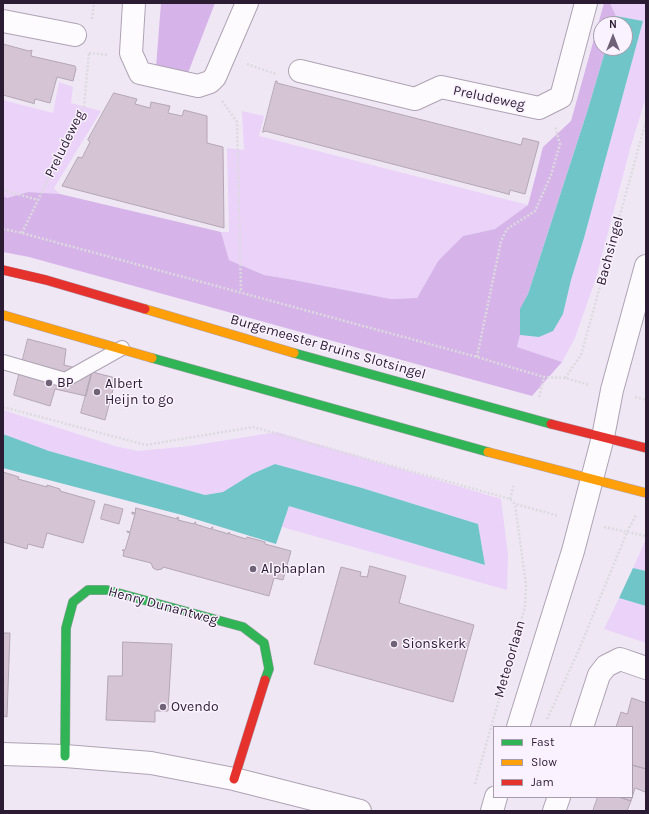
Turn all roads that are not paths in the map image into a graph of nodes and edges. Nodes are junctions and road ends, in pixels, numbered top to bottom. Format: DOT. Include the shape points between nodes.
graph roads {
  1 [pos="134,3"];
  2 [pos="247,3"];
  3 [pos="586,3"];
  4 [pos="3,21"];
  5 [pos="86,35"];
  6 [pos="300,71"];
  7 [pos="646,266"];
  8 [pos="3,270"];
  9 [pos="3,315"];
  10 [pos="122,348"];
  11 [pos="3,362"];
  12 [pos="603,437"];
  13 [pos="646,448"];
  14 [pos="591,478"];
  15 [pos="646,493"];
  16 [pos="646,668"];
  17 [pos="518,726"];
  18 [pos="582,726"];
  19 [pos="3,754"];
  20 [pos="65,756"];
  21 [pos="234,779"];
  22 [pos="496,798"];
  23 [pos="559,798"];
  24 [pos="360,811"];
  25 [pos="492,811"];
  26 [pos="554,811"];
  1 -- 2 [label="street" via="131,53 140,73 198,86 210,82 215,77"];
  3 -- 6 [label="street, Preludeweg" via="561,97 539,108 441,87 415,99"];
  4 -- 5 [label="street"];
  7 -- 12 [label="street" via="612,390"];
  8 -- 12 [label="main road, Burgemeester Bruins Slotsingel" via="46,280 358,371"];
  9 -- 10 [label="main road"];
  10 -- 11 [label="lane" via="65,380"];
  10 -- 14 [label="main road"];
  12 -- 13 [label="main road, Burgemeester Bruins Slotsingel"];
  12 -- 14 [label="street, Meteoorlaan"];
  14 -- 15 [label="main road"];
  14 -- 17 [label="street, Meteoorlaan" via="573,551"];
  16 -- 18 [label="street" via="620,659 606,666 599,675"];
  19 -- 20 [label="street"];
  20 -- 21 [label="street" via="151,763"];
  20 -- 21 [label="main road, Henry Dunantweg" via="66,628 73,602 88,590 107,590 243,627 264,643 269,669"];
  21 -- 24 [label="street"];
  22 -- 25 [label="street"];
  23 -- 26 [label="street"];
}
